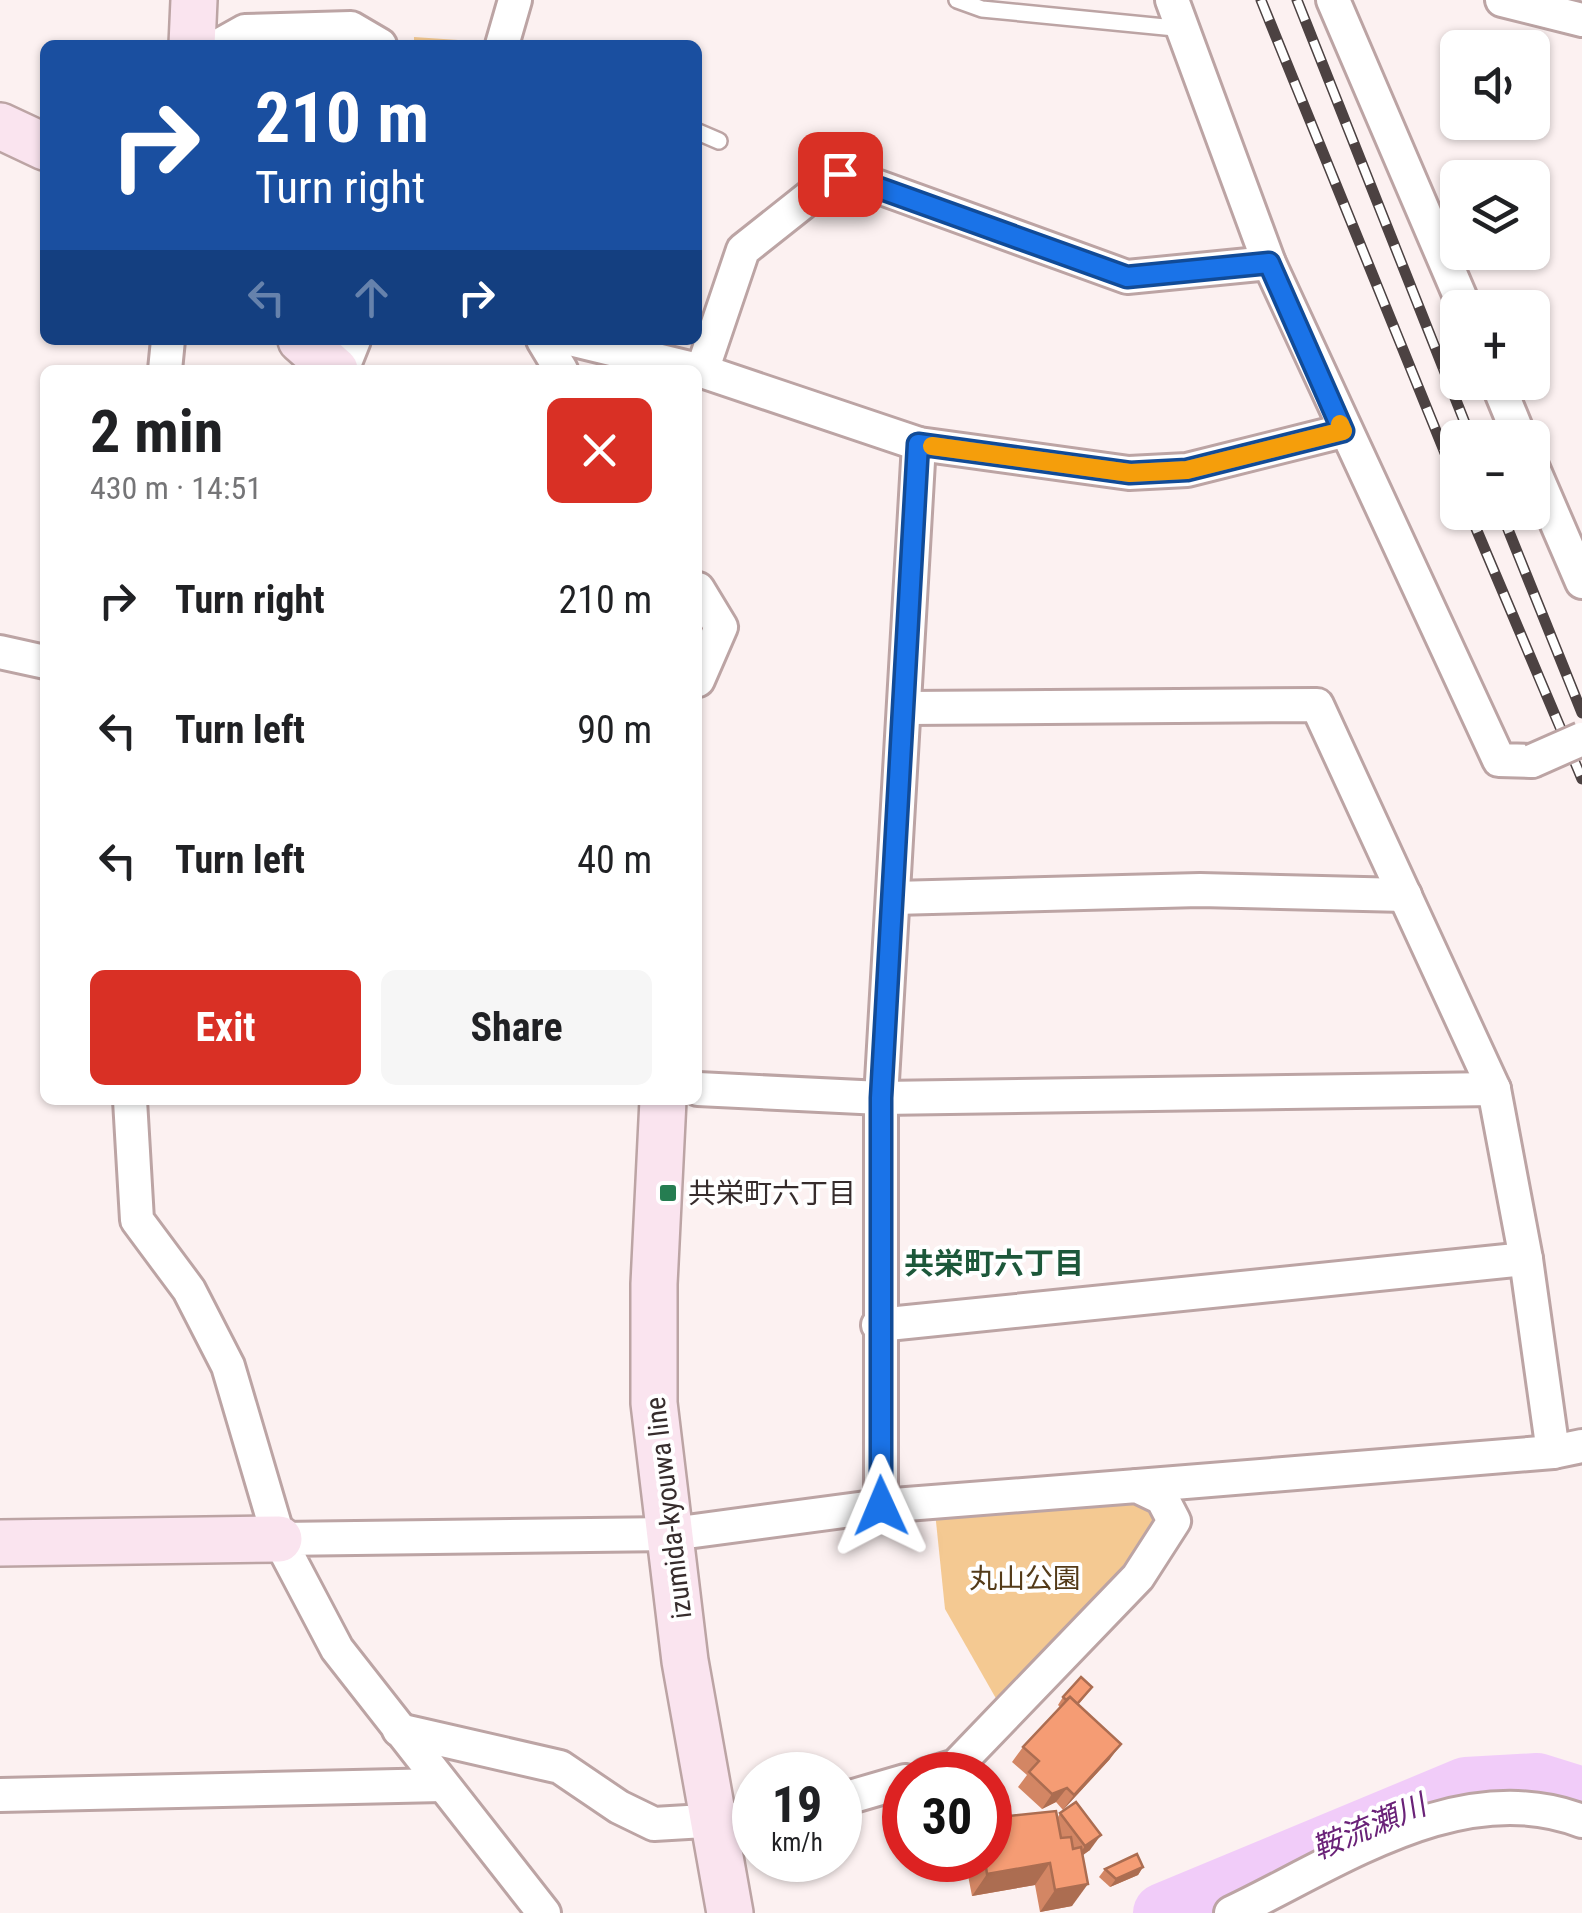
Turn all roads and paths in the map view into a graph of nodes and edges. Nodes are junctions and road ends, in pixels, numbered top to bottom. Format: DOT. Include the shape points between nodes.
graph roads {
  1 [pos="194,0"];
  2 [pos="514,0"];
  3 [pos="957,0"];
  4 [pos="1333,0"];
  5 [pos="1502,0"];
  6 [pos="1179,15"];
  7 [pos="1582,20"];
  8 [pos="192,40"];
  9 [pos="229,40"];
  10 [pos="371,40"];
  11 [pos="505,40"];
  12 [pos="0,126"];
  13 [pos="702,134"];
  14 [pos="719,141"];
  15 [pos="40,145"];
  16 [pos="1269,263"];
  17 [pos="1456,290"];
  18 [pos="307,345"];
  19 [pos="595,345"];
  20 [pos="332,365"];
  21 [pos="677,365"];
  22 [pos="702,371"];
  23 [pos="1343,431"];
  24 [pos="918,444"];
  25 [pos="1550,508"];
  26 [pos="1582,582"];
  27 [pos="702,596"];
  28 [pos="0,652"];
  29 [pos="40,661"];
  30 [pos="702,671"];
  31 [pos="906,708"];
  32 [pos="1582,739"];
  33 [pos="1405,895"];
  34 [pos="894,898"];
  35 [pos="702,1089"];
  36 [pos="1494,1089"];
  37 [pos="881,1098"];
  38 [pos="130,1105"];
  39 [pos="663,1105"];
  40 [pos="1526,1259"];
  41 [pos="878,1325"];
  42 [pos="1567,1449"];
  43 [pos="1138,1486"];
  44 [pos="881,1506"];
  45 [pos="672,1534"];
  46 [pos="279,1539"];
  47 [pos="0,1543"];
  48 [pos="399,1730"];
  49 [pos="969,1752"];
  50 [pos="442,1785"];
  51 [pos="0,1796"];
  52 [pos="732,1814"];
  53 [pos="732,1820"];
  54 [pos="1582,1821"];
  55 [pos="732,1866"];
  56 [pos="544,1913"];
  57 [pos="730,1913"];
  58 [pos="1231,1913"];
  1 -- 8 [label="main road"];
  2 -- 11 [label="street"];
  3 -- 6 [label="lane" via="982,10"];
  4 -- 17 [label="street"];
  5 -- 7 [label="street"];
  6 -- 16 [label="street"];
  9 -- 10 [label="street" via="245,31 351,28"];
  12 -- 15 [label="main road"];
  13 -- 14 [label="lane"];
  16 -- 22 [label="street" via="1127,277 840,174 743,250"];
  16 -- 23 [label="street"];
  18 -- 20 [label="main road"];
  19 -- 21 [label="street"];
  22 -- 24 [label="street"];
  23 -- 24 [label="street" via="1187,470 1130,473"];
  23 -- 32 [label="street, bridge" via="1499,760 1532,761"];
  24 -- 31 [label="street"];
  25 -- 26 [label="street"];
  27 -- 30 [label="street" via="721,628"];
  28 -- 29 [label="street"];
  31 -- 33 [label="street" via="1317,705"];
  31 -- 34 [label="street"];
  33 -- 34 [label="street" via="1200,890"];
  33 -- 36 [label="street"];
  34 -- 37 [label="street"];
  35 -- 37 [label="street"];
  36 -- 37 [label="street"];
  36 -- 40 [label="street"];
  37 -- 41 [label="street"];
  38 -- 46 [label="street" via="137,1220 188,1290 228,1366"];
  39 -- 45 [label="main road, izumida-kyouwa line" via="654,1403"];
  40 -- 41 [label="street"];
  40 -- 42 [label="street"];
  41 -- 44 [label="street"];
  42 -- 43 [label="street"];
  43 -- 44 [label="street"];
  43 -- 49 [label="street" via="1162,1498 1174,1521 1138,1577"];
  44 -- 45 [label="street"];
  45 -- 46 [label="street"];
  45 -- 52 [label="main road, izumida-kyouwa line" via="685,1662"];
  46 -- 47 [label="main road"];
  46 -- 48 [label="street" via="338,1648"];
  48 -- 50 [label="street"];
  48 -- 53 [label="street" via="560,1767 654,1824"];
  50 -- 51 [label="street"];
  50 -- 56 [label="street"];
  54 -- 58 [label="street" via="1560,1813 1482,1808 1435,1816"];
  55 -- 57 [label="main road, izumida-kyouwa line"];
}
